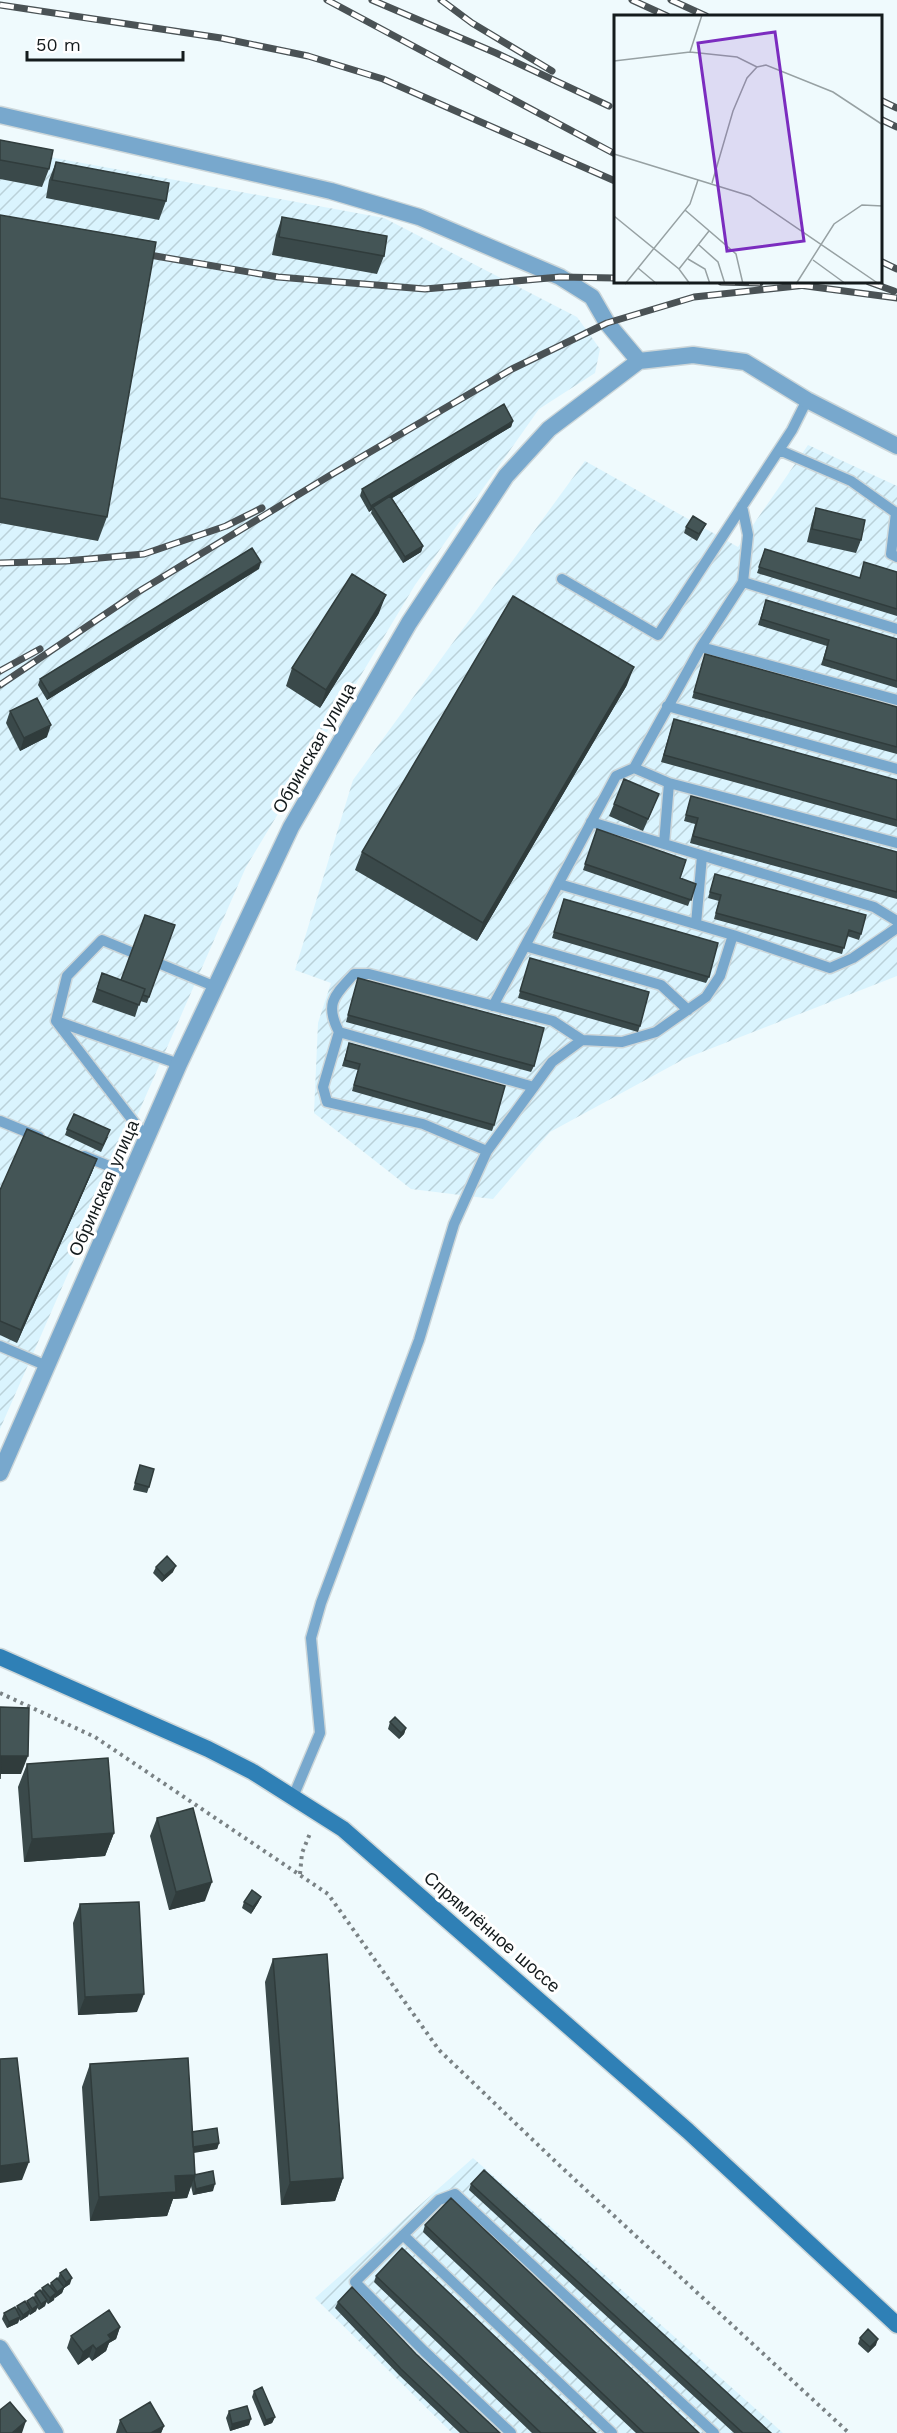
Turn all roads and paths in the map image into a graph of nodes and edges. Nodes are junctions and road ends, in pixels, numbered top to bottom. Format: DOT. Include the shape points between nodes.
graph roads {
  1 [pos="0,115"];
  2 [pos="639,362"];
  3 [pos="807,400"];
  4 [pos="897,446"];
  5 [pos="779,450"];
  6 [pos="742,506"];
  7 [pos="897,556"];
  8 [pos="562,579"];
  9 [pos="743,582"];
  10 [pos="897,629"];
  11 [pos="701,647"];
  12 [pos="897,700"];
  13 [pos="667,706"];
  14 [pos="634,768"];
  15 [pos="897,769"];
  16 [pos="669,783"];
  17 [pos="591,822"];
  18 [pos="897,843"];
  19 [pos="664,844"];
  20 [pos="702,855"];
  21 [pos="559,884"];
  22 [pos="897,921"];
  23 [pos="696,924"];
  24 [pos="897,928"];
  25 [pos="733,935"];
  26 [pos="525,946"];
  27 [pos="216,987"];
  28 [pos="493,1006"];
  29 [pos="688,1010"];
  30 [pos="56,1021"];
  31 [pos="339,1032"];
  32 [pos="582,1041"];
  33 [pos="179,1064"];
  34 [pos="534,1087"];
  35 [pos="0,1121"];
  36 [pos="147,1139"];
  37 [pos="53,1143"];
  38 [pos="487,1151"];
  39 [pos="75,1152"];
  40 [pos="131,1175"];
  41 [pos="0,1346"];
  42 [pos="47,1366"];
  43 [pos="0,1473"];
  44 [pos="0,1657"];
  45 [pos="0,1693"];
  46 [pos="293,1797"];
  47 [pos="319,1813"];
  48 [pos="300,1874"];
  49 [pos="403,2235"];
  50 [pos="897,2325"];
  51 [pos="0,2348"];
  52 [pos="55,2433"];
  53 [pos="511,2433"];
  54 [pos="612,2433"];
  55 [pos="714,2433"];
  56 [pos="849,2433"];
  1 -- 2 [label="street" via="331,190 419,217 560,277 592,297 607,323"];
  2 -- 3 [label="street, Обринская улица" via="693,355 745,362"];
  2 -- 27 [label="street, Обринская улица" via="549,429 506,476 409,623 291,827"];
  3 -- 4 [label="street, Обринская улица"];
  3 -- 5 [label="lane"];
  5 -- 6 [label="lane"];
  5 -- 7 [label="lane" via="851,481 896,513 891,554"];
  6 -- 8 [label="lane" via="658,635"];
  6 -- 9 [label="lane" via="748,535"];
  9 -- 10 [label="lane"];
  9 -- 11 [label="lane"];
  11 -- 12 [label="lane"];
  11 -- 13 [label="lane"];
  13 -- 14 [label="lane"];
  13 -- 15 [label="lane"];
  14 -- 16 [label="lane"];
  14 -- 17 [label="lane" via="616,776"];
  16 -- 18 [label="lane"];
  16 -- 19 [label="lane"];
  17 -- 19 [label="lane"];
  17 -- 21 [label="lane"];
  19 -- 20 [label="lane"];
  20 -- 22 [label="lane" via="874,907"];
  20 -- 23 [label="lane"];
  21 -- 23 [label="lane"];
  21 -- 26 [label="lane"];
  23 -- 25 [label="lane"];
  24 -- 25 [label="lane" via="853,958 830,968"];
  25 -- 29 [label="lane" via="720,976 706,997"];
  26 -- 28 [label="lane"];
  26 -- 29 [label="lane" via="661,985"];
  27 -- 30 [label="lane" via="102,940 67,976"];
  27 -- 33 [label="street, Обринская улица"];
  28 -- 31 [label="lane" via="369,974 354,974 334,996 331,1016"];
  28 -- 32 [label="lane" via="553,1021"];
  29 -- 32 [label="lane" via="656,1032 622,1042"];
  30 -- 33 [label="lane"];
  30 -- 36 [label="lane"];
  31 -- 34 [label="lane"];
  31 -- 38 [label="lane" via="323,1087 327,1102 423,1124"];
  32 -- 34 [label="lane" via="552,1062"];
  33 -- 36 [label="street, Обринская улица"];
  34 -- 38 [label="lane"];
  35 -- 37 [label="lane"];
  36 -- 40 [label="street, Обринская улица"];
  38 -- 46 [label="lane" via="454,1224 419,1340 317,1615 311,1638 320,1733"];
  39 -- 40 [label="lane"];
  40 -- 42 [label="street, Обринская улица"];
  41 -- 42 [label="lane"];
  42 -- 43 [label="street, Обринская улица"];
  44 -- 46 [label="main road, Спрямлённое шоссе" via="208,1749"];
  45 -- 48 [label="path" via="95,1737"];
  46 -- 47 [label="main road, Спрямлённое шоссе"];
  47 -- 48 [label="path" via="302,1853"];
  47 -- 50 [label="main road, Спрямлённое шоссе" via="370,1851 688,2131"];
  48 -- 56 [label="path" via="328,1894 439,2050"];
  49 -- 53 [label="lane" via="355,2282"];
  49 -- 54 [label="lane"];
  49 -- 55 [label="lane" via="439,2200 455,2194"];
  51 -- 52 [label="street"];
}
